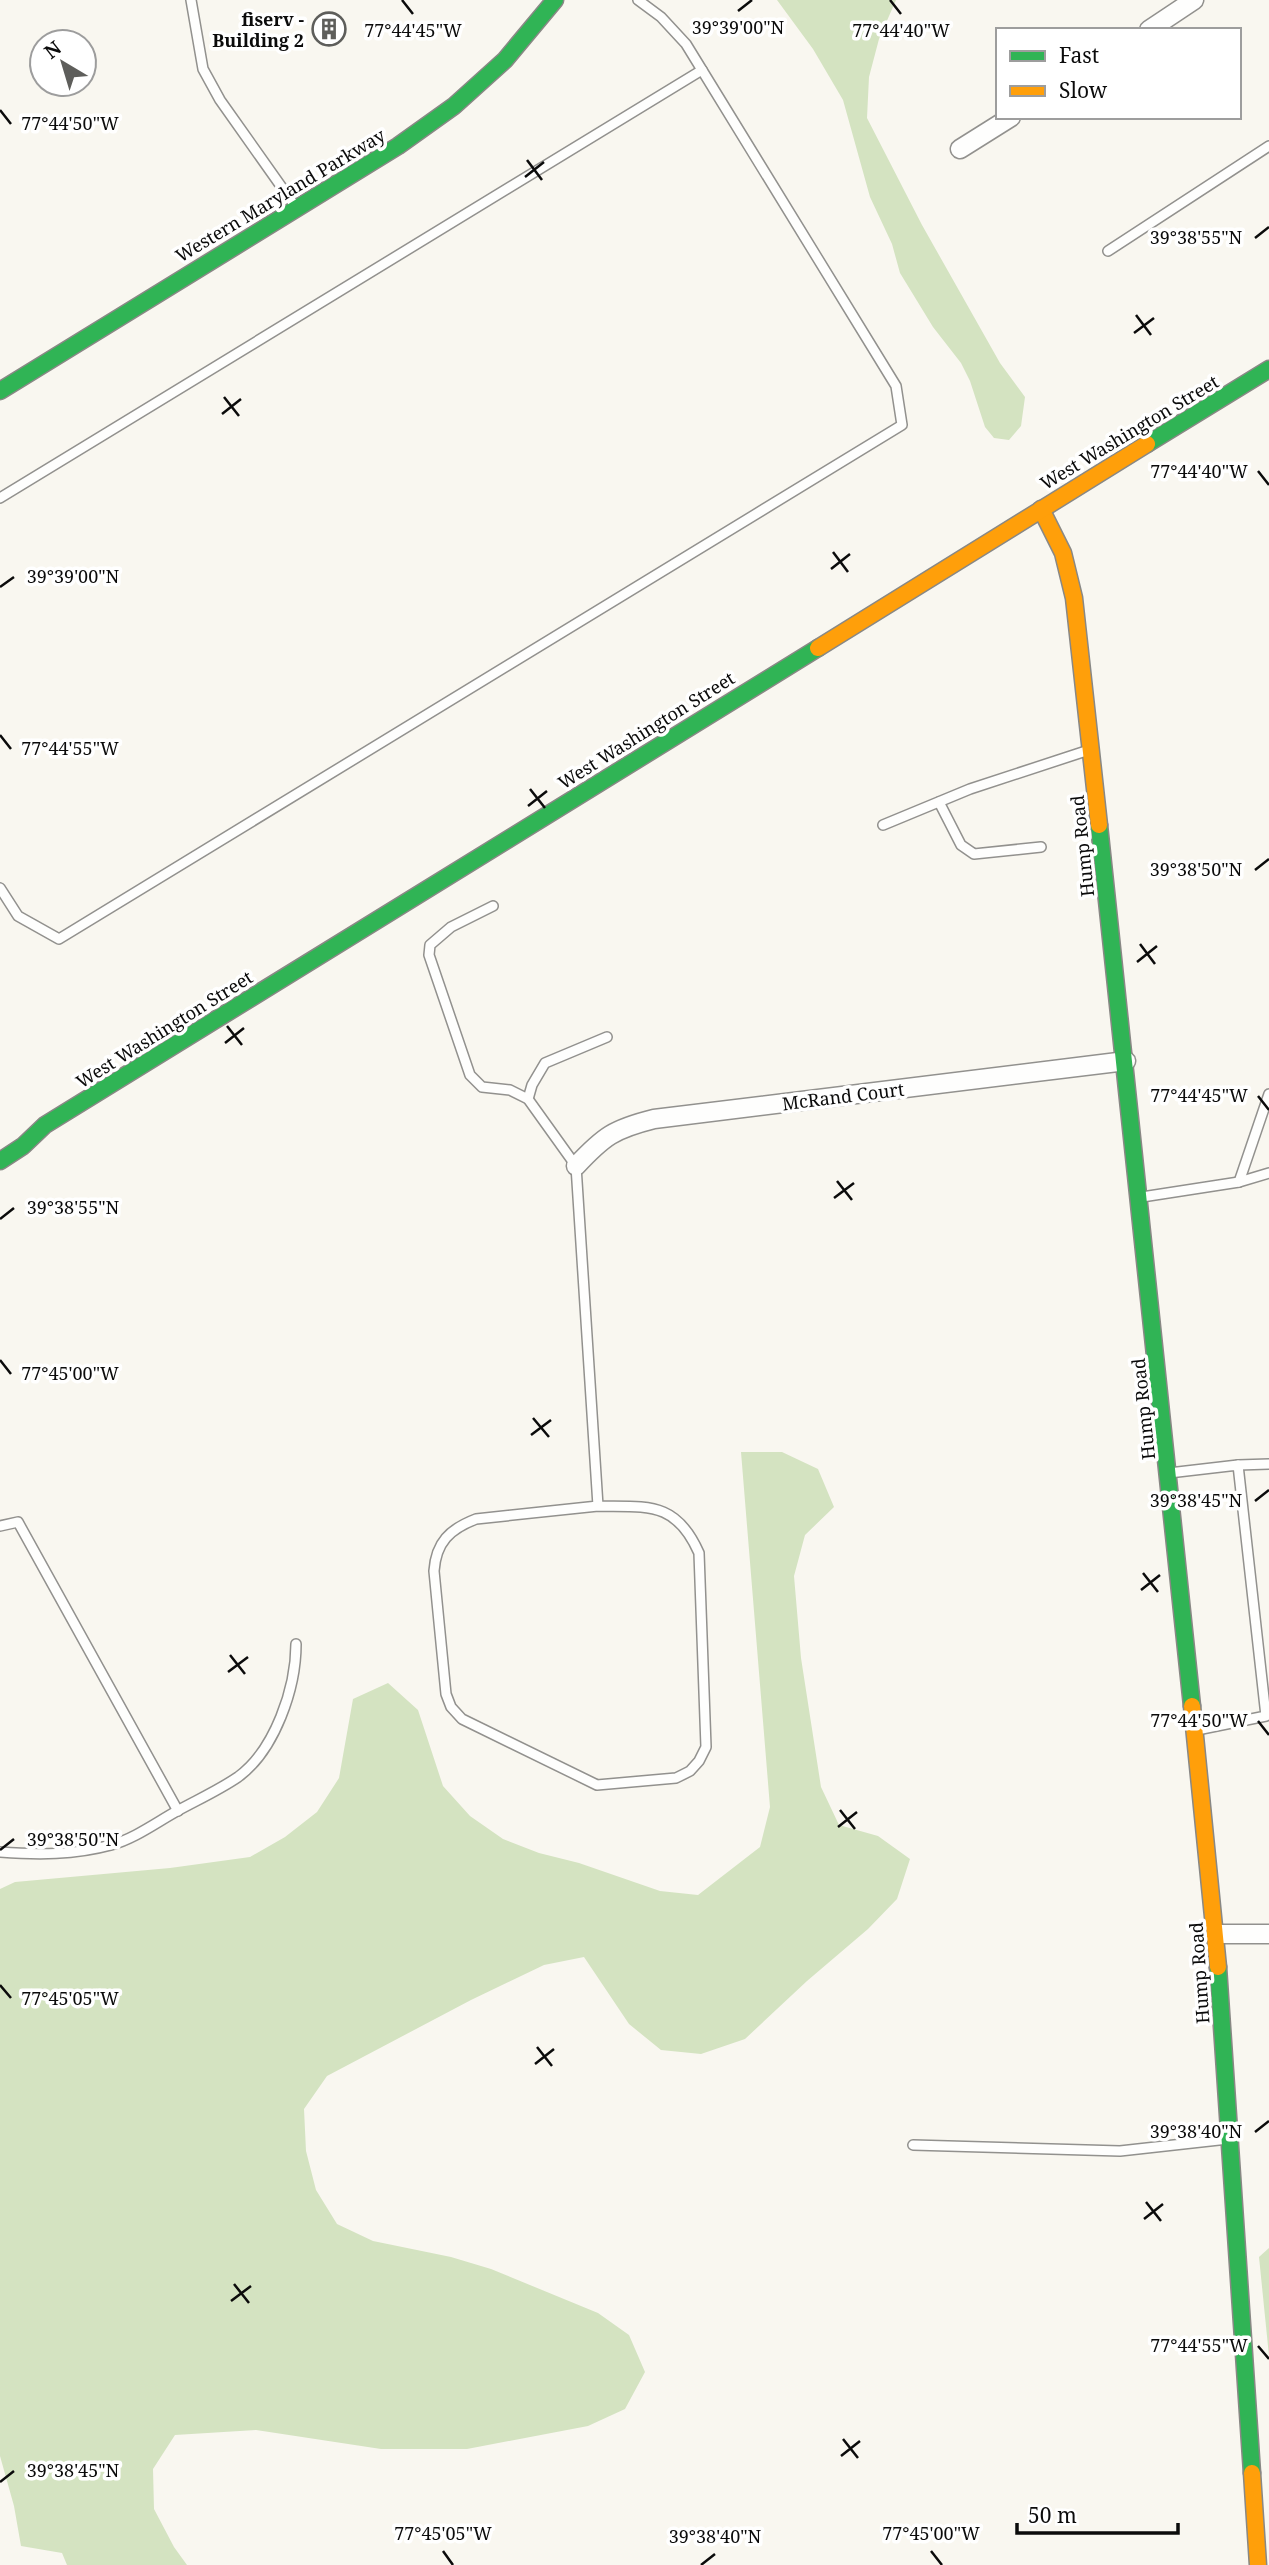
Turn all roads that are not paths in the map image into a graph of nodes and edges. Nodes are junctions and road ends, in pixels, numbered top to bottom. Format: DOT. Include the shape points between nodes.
graph roads {
  1 [pos="191,0"];
  2 [pos="555,0"];
  3 [pos="638,0"];
  4 [pos="1194,0"];
  5 [pos="1152,28"];
  6 [pos="702,70"];
  7 [pos="1008,119"];
  8 [pos="1269,146"];
  9 [pos="960,149"];
  10 [pos="296,208"];
  11 [pos="1108,251"];
  12 [pos="1269,372"];
  13 [pos="0,391"];
  14 [pos="0,498"];
  15 [pos="1041,509"];
  16 [pos="1091,749"];
  17 [pos="939,802"];
  18 [pos="883,825"];
  19 [pos="1041,847"];
  20 [pos="0,888"];
  21 [pos="494,906"];
  22 [pos="607,1037"];
  23 [pos="1126,1061"];
  24 [pos="1269,1094"];
  25 [pos="528,1099"];
  26 [pos="45,1125"];
  27 [pos="0,1144"];
  28 [pos="0,1161"];
  29 [pos="576,1166"];
  30 [pos="1269,1173"];
  31 [pos="1239,1182"];
  32 [pos="1140,1198"];
  33 [pos="1269,1464"];
  34 [pos="1238,1465"];
  35 [pos="1168,1473"];
  36 [pos="598,1506"];
  37 [pos="0,1526"];
  38 [pos="296,1644"];
  39 [pos="1268,1715"];
  40 [pos="1195,1731"];
  41 [pos="178,1811"];
  42 [pos="0,1852"];
  43 [pos="1216,1934"];
  44 [pos="1269,1934"];
  45 [pos="1230,2139"];
  46 [pos="913,2145"];
  47 [pos="1258,2565"];
  1 -- 10 [label="lane" via="203,69"];
  2 -- 10 [label="street, Western Maryland Parkway" via="505,60 454,106"];
  3 -- 6 [label="lane" via="678,35"];
  4 -- 5 [label="street"];
  6 -- 14 [label="lane"];
  6 -- 20 [label="lane" via="896,386 902,425 59,939 18,916"];
  7 -- 9 [label="street"];
  8 -- 11 [label="lane"];
  10 -- 13 [label="street, Western Maryland Parkway"];
  12 -- 15 [label="street, West Washington Street"];
  15 -- 16 [label="street, Hump Road" via="1063,553 1074,598"];
  15 -- 26 [label="street, West Washington Street"];
  16 -- 17 [label="lane"];
  16 -- 23 [label="street, Hump Road"];
  17 -- 18 [label="lane"];
  17 -- 19 [label="lane" via="961,845 974,854"];
  21 -- 25 [label="lane" via="451,926 430,945 429,955 470,1074 482,1087 510,1090"];
  22 -- 25 [label="lane" via="545,1063"];
  23 -- 29 [label="street, McRand Court" via="654,1119 626,1126 600,1140"];
  23 -- 32 [label="street, Hump Road"];
  24 -- 31 [label="lane"];
  25 -- 29 [label="lane"];
  26 -- 27 [label="street, West Washington Street"];
  26 -- 28 [label="street, West Washington Street"];
  29 -- 36 [label="lane"];
  30 -- 31 [label="lane"];
  31 -- 32 [label="lane"];
  32 -- 35 [label="street, Hump Road"];
  33 -- 34 [label="lane"];
  34 -- 35 [label="lane"];
  34 -- 39 [label="lane"];
  35 -- 40 [label="street, Hump Road"];
  36 -- 36 [label="lane" via="477,1519 458,1526 445,1538 434,1571 446,1694 462,1719 597,1785 676,1778 690,1771 706,1747 699,1553 690,1533 673,1516 649,1507"];
  37 -- 41 [label="lane" via="18,1522"];
  38 -- 41 [label="lane" via="291,1689 260,1753 239,1776"];
  39 -- 40 [label="lane"];
  40 -- 43 [label="street, Hump Road"];
  41 -- 42 [label="lane" via="114,1844 74,1853"];
  43 -- 44 [label="street"];
  43 -- 45 [label="street, Hump Road"];
  45 -- 46 [label="lane" via="1120,2151"];
  45 -- 47 [label="street, Hump Road"];
}
